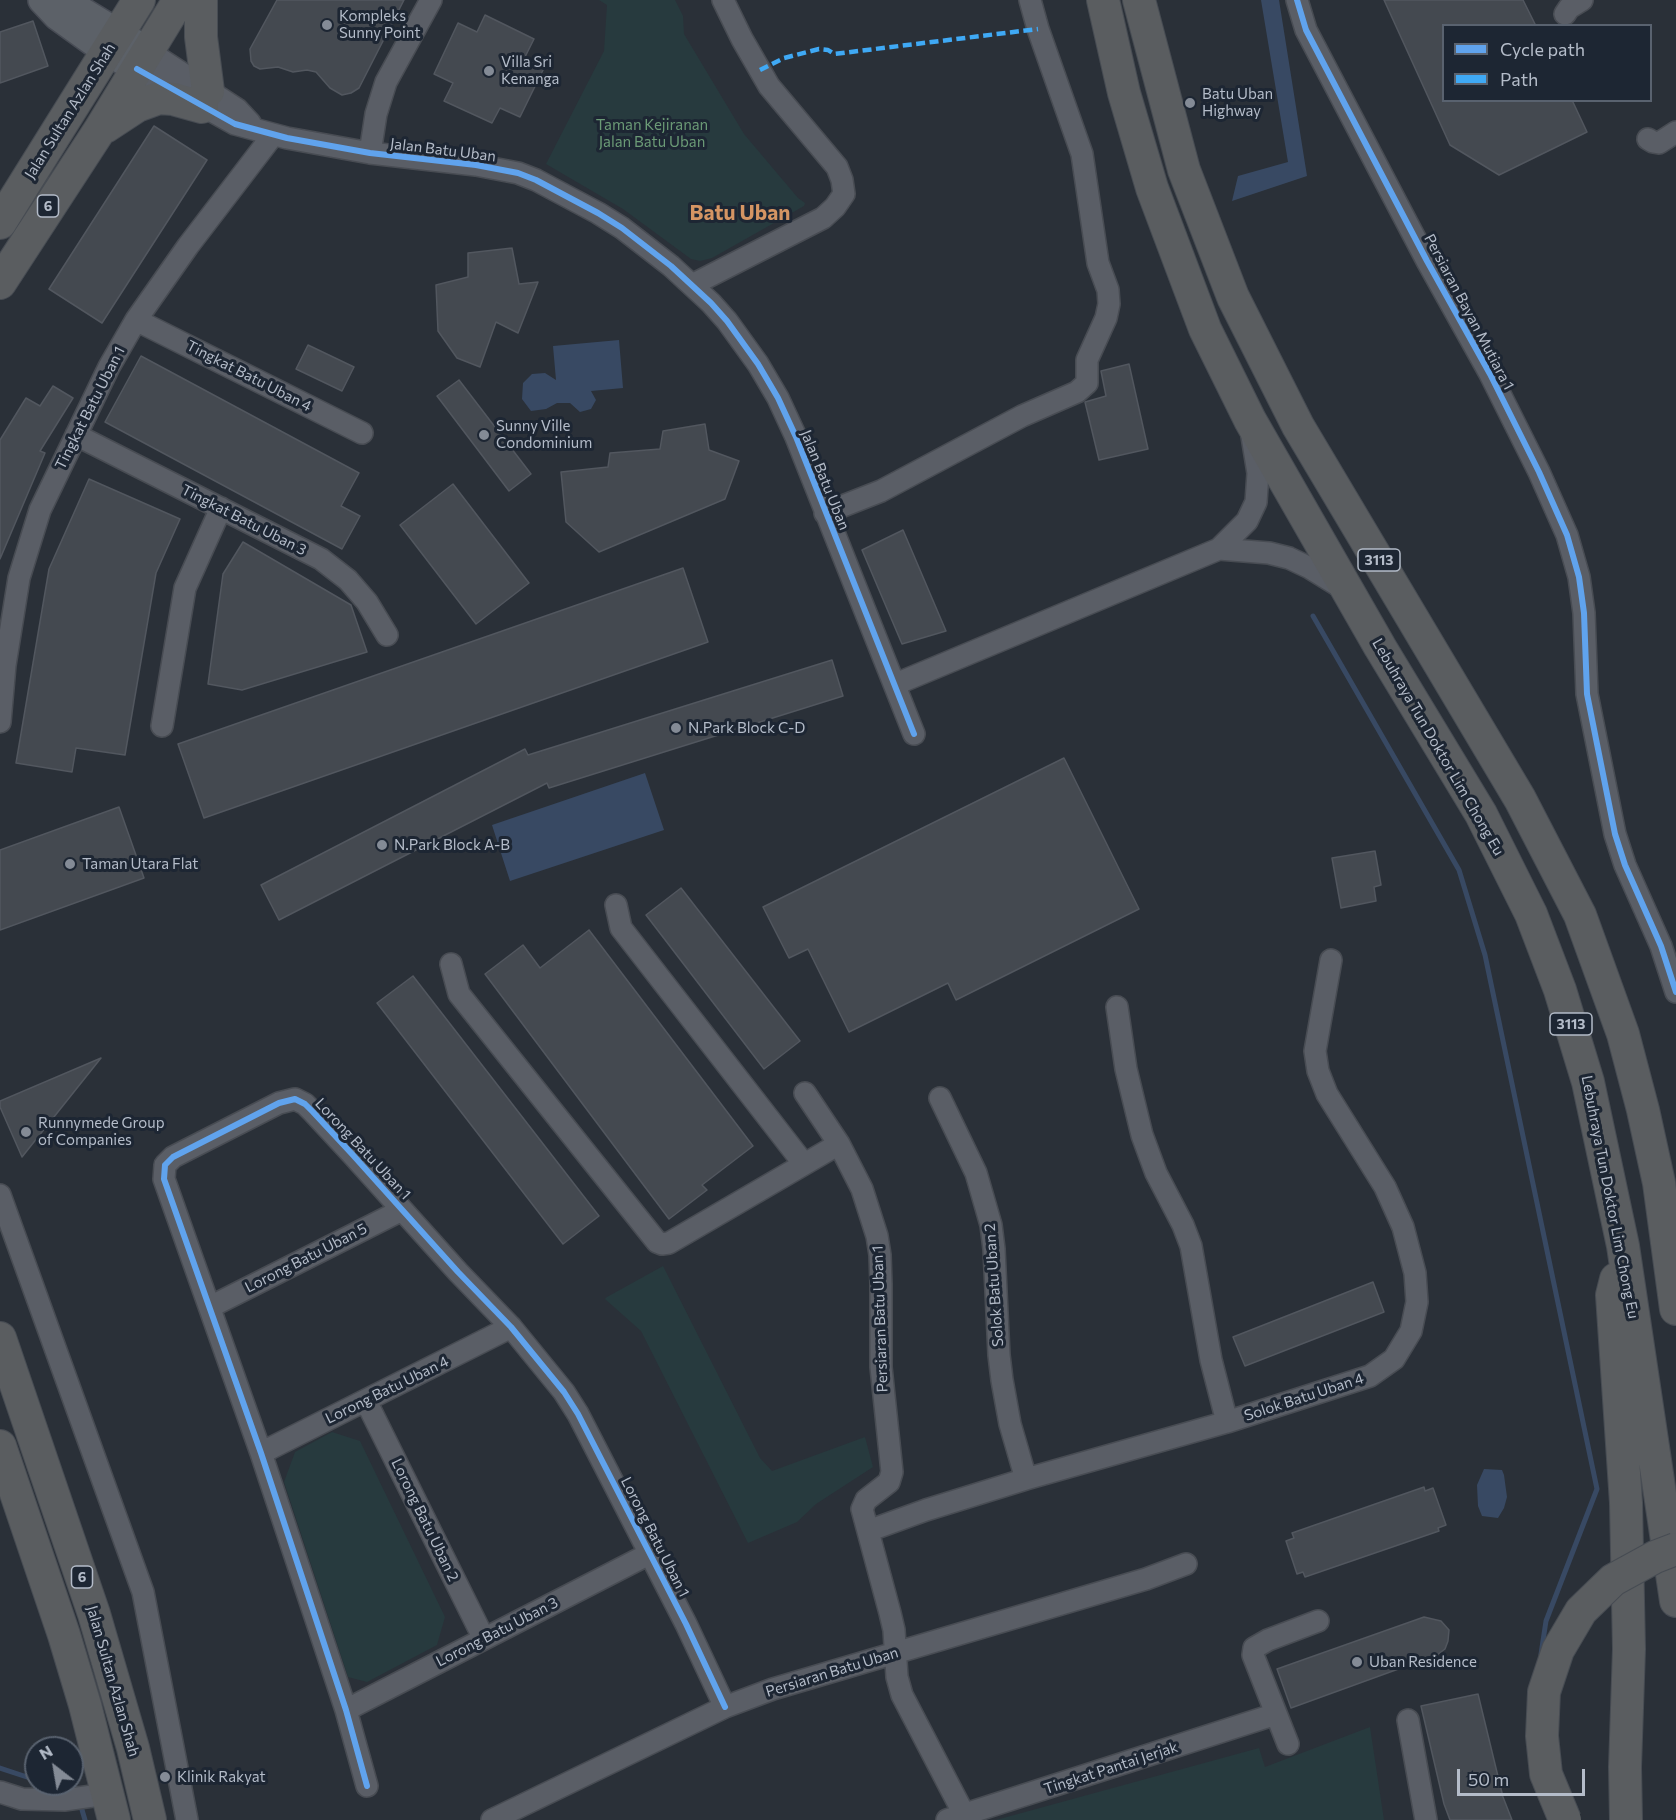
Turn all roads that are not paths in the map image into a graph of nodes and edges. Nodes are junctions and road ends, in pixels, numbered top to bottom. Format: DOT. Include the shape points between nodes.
graph roads {
  1 [pos="42,0"];
  2 [pos="59,0"];
  3 [pos="139,0"];
  4 [pos="179,0"];
  5 [pos="201,0"];
  6 [pos="431,0"];
  7 [pos="723,0"];
  8 [pos="1030,0"];
  9 [pos="1103,0"];
  10 [pos="1139,0"];
  11 [pos="1297,0"];
  12 [pos="1582,0"];
  13 [pos="1565,14"];
  14 [pos="113,42"];
  15 [pos="142,60"];
  16 [pos="205,99"];
  17 [pos="99,131"];
  18 [pos="265,132"];
  19 [pos="1676,132"];
  20 [pos="1648,139"];
  21 [pos="370,153"];
  22 [pos="0,222"];
  23 [pos="0,283"];
  24 [pos="692,285"];
  25 [pos="136,320"];
  26 [pos="1250,420"];
  27 [pos="362,433"];
  28 [pos="76,435"];
  29 [pos="221,508"];
  30 [pos="825,513"];
  31 [pos="1219,549"];
  32 [pos="1348,591"];
  33 [pos="387,635"];
  34 [pos="896,684"];
  35 [pos="0,722"];
  36 [pos="162,726"];
  37 [pos="914,734"];
  38 [pos="616,905"];
  39 [pos="1331,960"];
  40 [pos="451,964"];
  41 [pos="1676,992"];
  42 [pos="1117,1007"];
  43 [pos="805,1092"];
  44 [pos="940,1098"];
  45 [pos="839,1144"];
  46 [pos="804,1164"];
  47 [pos="0,1195"];
  48 [pos="402,1210"];
  49 [pos="1623,1246"];
  50 [pos="210,1307"];
  51 [pos="1676,1309"];
  52 [pos="512,1328"];
  53 [pos="0,1338"];
  54 [pos="366,1401"];
  55 [pos="1227,1422"];
  56 [pos="0,1446"];
  57 [pos="261,1453"];
  58 [pos="1026,1479"];
  59 [pos="868,1531"];
  60 [pos="1676,1550"];
  61 [pos="649,1554"];
  62 [pos="1186,1564"];
  63 [pos="1676,1601"];
  64 [pos="1318,1621"];
  65 [pos="484,1639"];
  66 [pos="895,1653"];
  67 [pos="724,1707"];
  68 [pos="346,1710"];
  69 [pos="1276,1714"];
  70 [pos="1408,1720"];
  71 [pos="1288,1744"];
  72 [pos="367,1786"];
  73 [pos="0,1792"];
  74 [pos="93,1803"];
  75 [pos="959,1818"];
  76 [pos="150,1820"];
  77 [pos="187,1820"];
  78 [pos="492,1820"];
  79 [pos="1426,1820"];
  80 [pos="1565,1820"];
  81 [pos="1626,1820"];
  1 -- 14 [label="main road" via="57,16"];
  2 -- 14 [label="main road"];
  3 -- 14 [label="highway, Jalan Sultan Azlan Shah / 6"];
  4 -- 15 [label="highway, 6"];
  5 -- 16 [label="highway"];
  6 -- 21 [label="street" via="386,82"];
  7 -- 24 [label="street" via="769,86 837,167 844,194 823,218"];
  8 -- 30 [label="street" via="1082,153 1098,263 1108,290 1106,318 1087,360 1087,383 1077,392 1022,416 881,492"];
  9 -- 26 [label="highway, Lebuhraya Tun Doktor Lim Chong Eu / 3113" via="1124,93 1152,188 1205,329"];
  10 -- 51 [label="highway, 3113" via="1184,170 1233,297 1298,426 1520,799 1580,915 1623,1034 1643,1110 1659,1183"];
  11 -- 41 [label="street, Persiaran Bayan Mutiara 1" via="1306,30 1426,261 1490,374 1567,536 1584,613 1587,694 1615,834"];
  12 -- 13 [label="street"];
  14 -- 15 [label="main road"];
  14 -- 22 [label="highway, Jalan Sultan Azlan Shah / 6"];
  15 -- 16 [label="street, Jalan Batu Uban"];
  15 -- 17 [label="highway, 6"];
  16 -- 17 [label="highway" via="159,98 137,106"];
  16 -- 18 [label="street, Jalan Batu Uban" via="235,124"];
  17 -- 23 [label="highway, 6"];
  18 -- 21 [label="street, Jalan Batu Uban"];
  18 -- 25 [label="street, Tingkat Batu Uban 1"];
  19 -- 20 [label="street" via="1659,143"];
  21 -- 24 [label="street, Jalan Batu Uban" via="497,168 536,180 622,228"];
  24 -- 30 [label="street, Jalan Batu Uban" via="727,321 772,387"];
  25 -- 27 [label="street, Tingkat Batu Uban 4"];
  25 -- 28 [label="street, Tingkat Batu Uban 1"];
  26 -- 31 [label="street" via="1258,473 1256,502 1247,521"];
  26 -- 32 [label="highway, Lebuhraya Tun Doktor Lim Chong Eu / 3113"];
  28 -- 29 [label="street, Tingkat Batu Uban 3"];
  28 -- 35 [label="street, Tingkat Batu Uban 1" via="40,510 19,578"];
  29 -- 33 [label="street, Tingkat Batu Uban 3" via="321,559 368,602"];
  29 -- 36 [label="street" via="185,588"];
  30 -- 34 [label="street, Jalan Batu Uban"];
  31 -- 32 [label="street" via="1289,558"];
  31 -- 34 [label="street"];
  32 -- 49 [label="highway, Lebuhraya Tun Doktor Lim Chong Eu / 3113" via="1481,814 1531,914 1560,990 1588,1082"];
  34 -- 37 [label="street, Jalan Batu Uban"];
  38 -- 46 [label="street" via="621,928"];
  39 -- 55 [label="street, Solok Batu Uban 4" via="1315,1051 1318,1071 1327,1094 1385,1187 1403,1227 1415,1273 1417,1302 1411,1331 1394,1359 1370,1376"];
  40 -- 46 [label="street" via="459,994 657,1242 669,1243"];
  42 -- 55 [label="street" via="1126,1069 1142,1135 1191,1246 1209,1351"];
  43 -- 45 [label="street, Persiaran Batu Uban 1"];
  44 -- 58 [label="street, Solok Batu Uban 2" via="976,1173 991,1225 1002,1380"];
  45 -- 46 [label="street"];
  45 -- 59 [label="street, Persiaran Batu Uban 1" via="862,1189 880,1256 880,1367 892,1472 889,1482 866,1500 862,1509"];
  47 -- 77 [label="street" via="143,1592"];
  48 -- 50 [label="street, Lorong Batu Uban 5"];
  48 -- 50 [label="street, Lorong Batu Uban 1" via="304,1104 295,1099 279,1103 165,1165 164,1179"];
  48 -- 52 [label="street, Lorong Batu Uban 1"];
  49 -- 63 [label="highway, Lebuhraya Tun Doktor Lim Chong Eu / 3113"];
  49 -- 81 [label="highway" via="1612,1295 1626,1503"];
  50 -- 57 [label="street, Lorong Batu Uban 1"];
  52 -- 54 [label="street, Lorong Batu Uban 4"];
  52 -- 61 [label="street, Lorong Batu Uban 1" via="578,1414"];
  53 -- 76 [label="highway, Jalan Sultan Azlan Shah / 6" via="94,1614"];
  54 -- 57 [label="street, Lorong Batu Uban 4"];
  54 -- 65 [label="street, Lorong Batu Uban 2"];
  55 -- 58 [label="street, Solok Batu Uban 4"];
  56 -- 74 [label="highway" via="88,1716"];
  57 -- 68 [label="street, Lorong Batu Uban 1"];
  58 -- 59 [label="street, Solok Batu Uban 4"];
  59 -- 66 [label="street, Persiaran Batu Uban 1" via="890,1613"];
  60 -- 80 [label="highway, bridge" via="1654,1557 1613,1580 1581,1611 1558,1650 1544,1692 1542,1736 1546,1774"];
  61 -- 65 [label="street, Lorong Batu Uban 3"];
  61 -- 67 [label="street, Lorong Batu Uban 1"];
  62 -- 66 [label="street, Persiaran Batu Uban"];
  64 -- 69 [label="street" via="1254,1648 1253,1655"];
  65 -- 68 [label="street, Lorong Batu Uban 3"];
  66 -- 67 [label="street, Persiaran Batu Uban"];
  66 -- 75 [label="street, Persiaran Batu Uban 1" via="902,1695"];
  67 -- 78 [label="street, Persiaran Batu Uban"];
  68 -- 72 [label="street, Lorong Batu Uban 1"];
  69 -- 71 [label="street"];
  69 -- 75 [label="street, Tingkat Pantai Jerjak"];
  70 -- 79 [label="street"];
  73 -- 74 [label="street" via="22,1799"];
}
